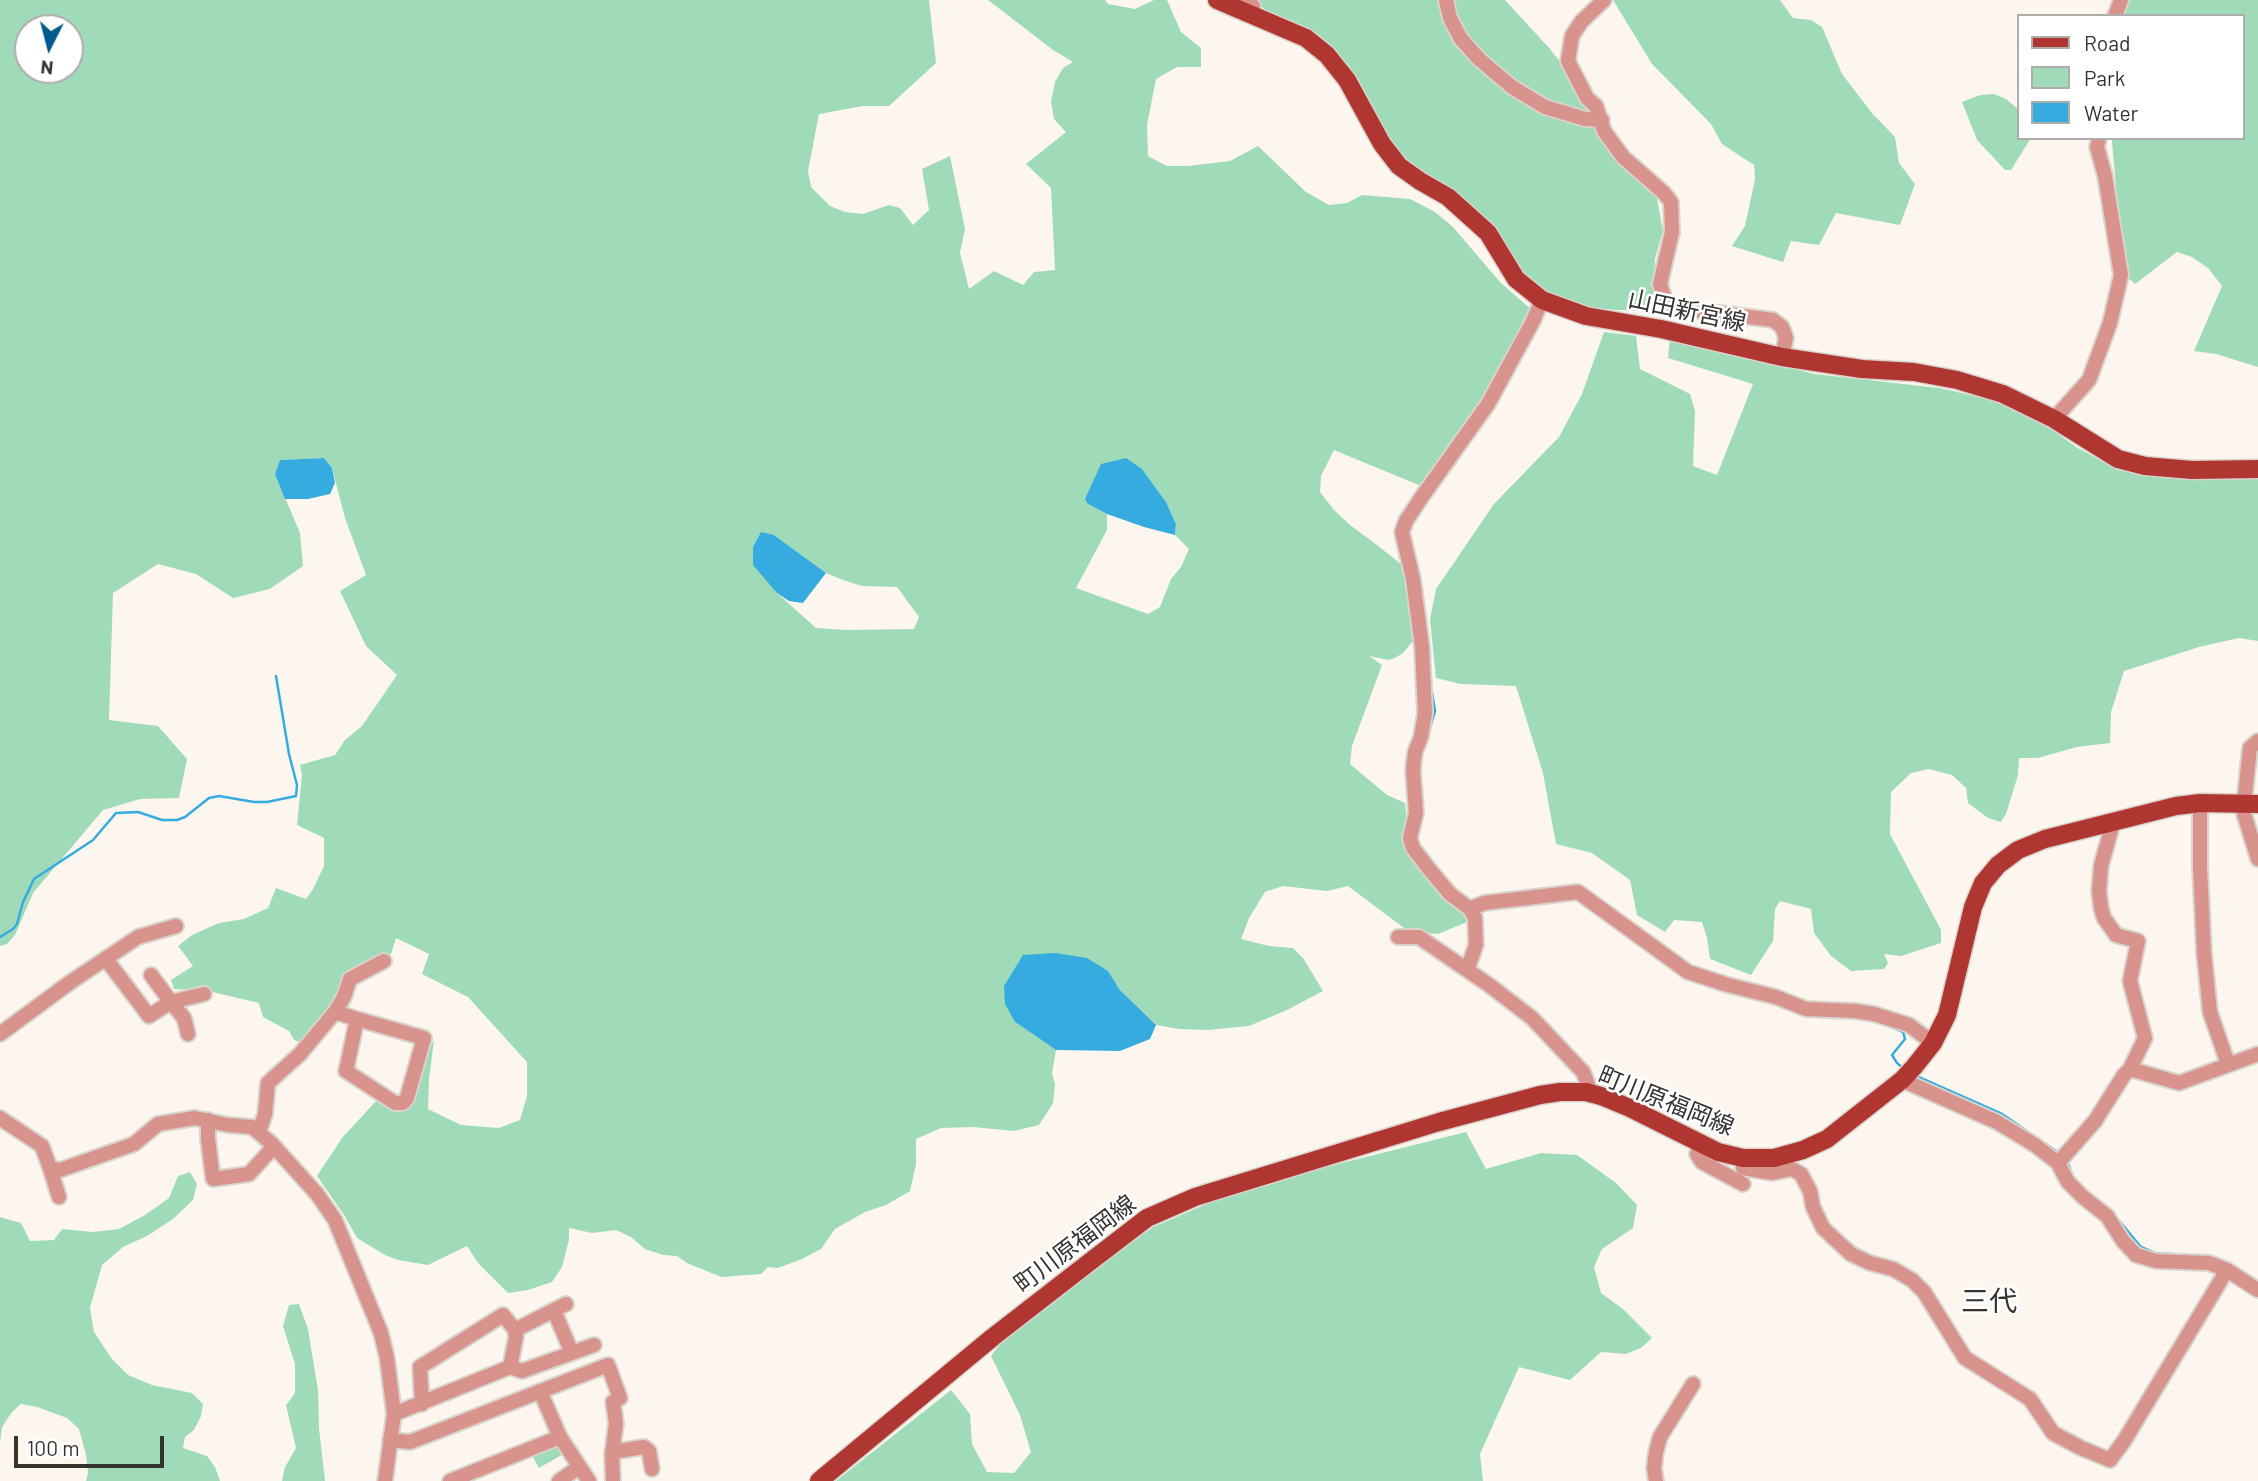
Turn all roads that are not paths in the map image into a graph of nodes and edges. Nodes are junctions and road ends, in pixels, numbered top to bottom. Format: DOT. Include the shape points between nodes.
graph roads {
  1 [pos="1217,0"];
  2 [pos="1446,0"];
  3 [pos="1604,0"];
  4 [pos="1248,8"];
  5 [pos="1602,120"];
  6 [pos="2099,140"];
  7 [pos="1542,300"];
  8 [pos="1782,357"];
  9 [pos="2054,419"];
  10 [pos="2258,468"];
  11 [pos="2258,741"];
  12 [pos="2200,803"];
  13 [pos="2251,804"];
  14 [pos="2113,823"];
  15 [pos="2258,859"];
  16 [pos="1471,909"];
  17 [pos="177,926"];
  18 [pos="1398,937"];
  19 [pos="106,959"];
  20 [pos="384,961"];
  21 [pos="1467,970"];
  22 [pos="151,975"];
  23 [pos="204,995"];
  24 [pos="171,1002"];
  25 [pos="335,1012"];
  26 [pos="357,1019"];
  27 [pos="0,1034"];
  28 [pos="188,1034"];
  29 [pos="1933,1043"];
  30 [pos="2258,1054"];
  31 [pos="2228,1064"];
  32 [pos="2130,1069"];
  33 [pos="1902,1080"];
  34 [pos="1586,1092"];
  35 [pos="0,1118"];
  36 [pos="208,1121"];
  37 [pos="259,1132"];
  38 [pos="1702,1143"];
  39 [pos="276,1147"];
  40 [pos="1795,1152"];
  41 [pos="1743,1163"];
  42 [pos="2058,1163"];
  43 [pos="50,1168"];
  44 [pos="1796,1171"];
  45 [pos="1724,1174"];
  46 [pos="1743,1184"];
  47 [pos="59,1197"];
  48 [pos="2227,1270"];
  49 [pos="2258,1290"];
  50 [pos="515,1329"];
  51 [pos="594,1345"];
  52 [pos="572,1353"];
  53 [pos="510,1367"];
  54 [pos="1693,1384"];
  55 [pos="540,1391"];
  56 [pos="422,1404"];
  57 [pos="394,1413"];
  58 [pos="560,1437"];
  59 [pos="390,1440"];
  60 [pos="612,1451"];
  61 [pos="579,1468"];
  62 [pos="652,1469"];
  63 [pos="385,1481"];
  64 [pos="450,1481"];
  65 [pos="559,1481"];
  66 [pos="589,1481"];
  67 [pos="613,1481"];
  68 [pos="819,1481"];
  69 [pos="1657,1481"];
  1 -- 4 [label="main road, 山田新宮線"];
  2 -- 5 [label="street" via="1461,39 1512,87 1545,107"];
  3 -- 5 [label="street" via="1572,36 1568,61"];
  4 -- 7 [label="main road, 山田新宮線" via="1306,38 1327,55 1399,166 1448,197 1488,233 1516,279"];
  5 -- 8 [label="street" via="1604,131 1623,157 1671,202 1672,232 1660,284 1665,300 1679,308 1773,320 1786,338"];
  6 -- 9 [label="street" via="2121,275 2089,380"];
  7 -- 8 [label="main road, 山田新宮線" via="1586,316"];
  7 -- 16 [label="street" via="1488,404 1402,532 1422,647 1425,713 1415,752 1416,813 1410,838 1450,894"];
  8 -- 9 [label="main road, 山田新宮線" via="1957,380 2003,394"];
  9 -- 10 [label="main road, 山田新宮線" via="2118,459 2145,466"];
  11 -- 13 [label="street" via="2250,748"];
  12 -- 13 [label="main road, 町川原福岡線"];
  12 -- 14 [label="main road, 町川原福岡線"];
  12 -- 31 [label="street" via="2210,1012"];
  13 -- 15 [label="street" via="2244,814"];
  14 -- 29 [label="main road, 町川原福岡線" via="2018,850 1983,883 1947,1015"];
  14 -- 32 [label="street" via="2099,891 2104,918 2116,935 2138,941 2130,981 2145,1038"];
  16 -- 21 [label="street" via="1477,937"];
  16 -- 29 [label="street" via="1483,903 1577,892 1688,972 1806,1009 1874,1014 1909,1025"];
  17 -- 19 [label="street" via="138,937"];
  18 -- 21 [label="street" via="1419,937"];
  19 -- 24 [label="street" via="149,1016"];
  19 -- 27 [label="street"];
  20 -- 25 [label="street" via="350,979"];
  21 -- 34 [label="street" via="1532,1017 1583,1072"];
  22 -- 24 [label="street"];
  23 -- 24 [label="street"];
  24 -- 28 [label="street" via="184,1018"];
  25 -- 26 [label="street"];
  25 -- 37 [label="street" via="268,1083"];
  26 -- 26 [label="street" via="424,1038 402,1102 395,1103 346,1071"];
  29 -- 33 [label="main road, 町川原福岡線"];
  30 -- 31 [label="street"];
  31 -- 32 [label="street" via="2179,1083"];
  32 -- 42 [label="street" via="2095,1121"];
  33 -- 40 [label="main road, 町川原福岡線" via="1827,1139"];
  33 -- 42 [label="street" via="1997,1122"];
  34 -- 38 [label="main road, 町川原福岡線"];
  34 -- 68 [label="main road, 町川原福岡線" via="1540,1095 1439,1122 1240,1182 1147,1218"];
  35 -- 43 [label="street" via="42,1146"];
  36 -- 37 [label="street"];
  36 -- 39 [label="street" via="213,1179 250,1174"];
  36 -- 43 [label="street" via="195,1118 158,1124 134,1144 60,1170"];
  37 -- 39 [label="street"];
  38 -- 41 [label="main road, 町川原福岡線"];
  38 -- 45 [label="street" via="1697,1154"];
  39 -- 57 [label="street" via="335,1220 381,1333"];
  40 -- 41 [label="main road, 町川原福岡線"];
  40 -- 44 [label="street"];
  41 -- 44 [label="street" via="1772,1173"];
  41 -- 45 [label="street"];
  42 -- 48 [label="street" via="2068,1182 2107,1216 2136,1255 2156,1261 2209,1263"];
  43 -- 47 [label="street"];
  44 -- 48 [label="street" via="1810,1191 1823,1228 1839,1243 1851,1254 1912,1280 1965,1358 2030,1399 2053,1433 2110,1460"];
  45 -- 46 [label="street"];
  48 -- 49 [label="street"];
  50 -- 52 [label="street" via="560,1307"];
  50 -- 53 [label="street"];
  50 -- 56 [label="street" via="503,1315 420,1367"];
  51 -- 52 [label="street"];
  52 -- 53 [label="street" via="522,1371"];
  53 -- 56 [label="street"];
  54 -- 69 [label="street" via="1660,1437 1654,1468"];
  55 -- 58 [label="street"];
  55 -- 59 [label="street" via="410,1441"];
  55 -- 60 [label="street" via="608,1365 620,1398 613,1402"];
  56 -- 57 [label="street"];
  57 -- 59 [label="street"];
  58 -- 61 [label="street"];
  58 -- 64 [label="street"];
  59 -- 63 [label="street"];
  60 -- 62 [label="street" via="644,1447"];
  60 -- 67 [label="street"];
  61 -- 65 [label="street"];
  61 -- 66 [label="street"];
}
